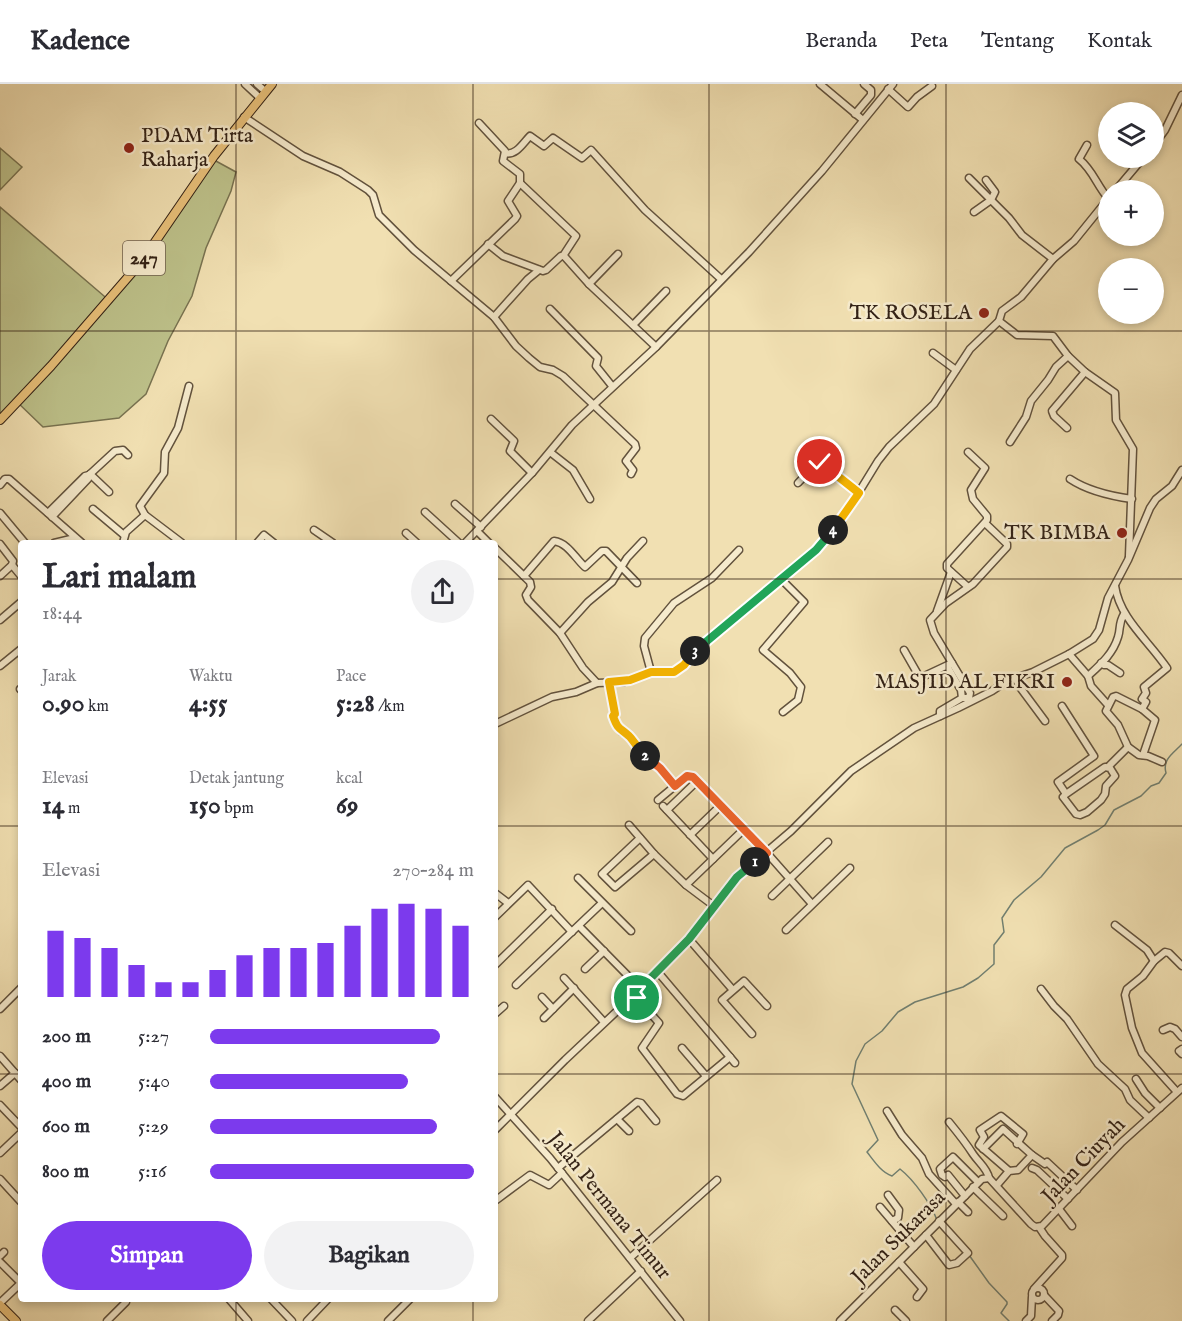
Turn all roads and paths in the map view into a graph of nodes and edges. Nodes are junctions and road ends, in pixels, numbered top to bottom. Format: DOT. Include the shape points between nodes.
graph roads {
  1 [pos="245,84"];
  2 [pos="257,84"];
  3 [pos="272,84"];
  4 [pos="820,84"];
  5 [pos="864,84"];
  6 [pos="890,86"];
  7 [pos="932,86"];
  8 [pos="263,94"];
  9 [pos="1182,95"];
  10 [pos="855,114"];
  11 [pos="244,117"];
  12 [pos="863,120"];
  13 [pos="479,123"];
  14 [pos="1164,131"];
  15 [pos="1087,145"];
  16 [pos="505,153"];
  17 [pos="1135,168"];
  18 [pos="969,178"];
  19 [pos="986,180"];
  20 [pos="1124,180"];
  21 [pos="520,183"];
  22 [pos="1098,186"];
  23 [pos="991,200"];
  24 [pos="1098,211"];
  25 [pos="974,212"];
  26 [pos="488,244"];
  27 [pos="618,254"];
  28 [pos="562,256"];
  29 [pos="1053,259"];
  30 [pos="539,270"];
  31 [pos="721,279"];
  32 [pos="451,280"];
  33 [pos="589,284"];
  34 [pos="666,291"];
  35 [pos="550,309"];
  36 [pos="494,317"];
  37 [pos="999,321"];
  38 [pos="633,325"];
  39 [pos="656,347"];
  40 [pos="933,353"];
  41 [pos="1068,356"];
  42 [pos="956,370"];
  43 [pos="1085,372"];
  44 [pos="189,386"];
  45 [pos="612,386"];
  46 [pos="594,404"];
  47 [pos="491,419"];
  48 [pos="0,420"];
  49 [pos="1067,428"];
  50 [pos="1011,442"];
  51 [pos="550,452"];
  52 [pos="968,452"];
  53 [pos="128,455"];
  54 [pos="1182,470"];
  55 [pos="532,473"];
  56 [pos="90,474"];
  57 [pos="631,474"];
  58 [pos="1070,478"];
  59 [pos="798,483"];
  60 [pos="0,485"];
  61 [pos="109,492"];
  62 [pos="859,493"];
  63 [pos="1132,499"];
  64 [pos="590,500"];
  65 [pos="455,504"];
  66 [pos="93,509"];
  67 [pos="425,512"];
  68 [pos="0,513"];
  69 [pos="50,515"];
  70 [pos="145,515"];
  71 [pos="985,523"];
  72 [pos="479,529"];
  73 [pos="67,530"];
  74 [pos="314,530"];
  75 [pos="406,533"];
  76 [pos="124,535"];
  77 [pos="75,538"];
  78 [pos="22,540"];
  79 [pos="67,540"];
  80 [pos="78,540"];
  81 [pos="123,540"];
  82 [pos="178,540"];
  83 [pos="329,540"];
  84 [pos="414,540"];
  85 [pos="456,540"];
  86 [pos="468,540"];
  87 [pos="487,540"];
  88 [pos="643,541"];
  89 [pos="0,544"];
  90 [pos="739,550"];
  91 [pos="498,551"];
  92 [pos="1128,560"];
  93 [pos="12,565"];
  94 [pos="622,566"];
  95 [pos="18,572"];
  96 [pos="951,572"];
  97 [pos="0,576"];
  98 [pos="524,576"];
  99 [pos="782,580"];
  100 [pos="637,583"];
  101 [pos="1115,585"];
  102 [pos="968,587"];
  103 [pos="18,605"];
  104 [pos="937,612"];
  105 [pos="1124,614"];
  106 [pos="0,620"];
  107 [pos="560,633"];
  108 [pos="904,650"];
  109 [pos="18,651"];
  110 [pos="1069,654"];
  111 [pos="1101,663"];
  112 [pos="950,664"];
  113 [pos="0,666"];
  114 [pos="651,672"];
  115 [pos="1120,673"];
  116 [pos="1088,676"];
  117 [pos="1015,677"];
  118 [pos="609,682"];
  119 [pos="597,683"];
  120 [pos="1108,705"];
  121 [pos="1062,706"];
  122 [pos="1142,709"];
  123 [pos="783,712"];
  124 [pos="940,716"];
  125 [pos="1045,721"];
  126 [pos="498,723"];
  127 [pos="1128,747"];
  128 [pos="1143,754"];
  129 [pos="1162,762"];
  130 [pos="1108,767"];
  131 [pos="677,783"];
  132 [pos="693,785"];
  133 [pos="1066,794"];
  134 [pos="658,800"];
  135 [pos="717,809"];
  136 [pos="629,825"];
  137 [pos="740,833"];
  138 [pos="690,835"];
  139 [pos="640,838"];
  140 [pos="828,842"];
  141 [pos="767,853"];
  142 [pos="654,854"];
  143 [pos="712,859"];
  144 [pos="849,868"];
  145 [pos="578,878"];
  146 [pos="789,878"];
  147 [pos="686,885"];
  148 [pos="498,895"];
  149 [pos="772,896"];
  150 [pos="508,903"];
  151 [pos="602,903"];
  152 [pos="812,904"];
  153 [pos="713,908"];
  154 [pos="552,909"];
  155 [pos="498,914"];
  156 [pos="1115,925"];
  157 [pos="579,926"];
  158 [pos="786,930"];
  159 [pos="631,931"];
  160 [pos="572,932"];
  161 [pos="689,939"];
  162 [pos="604,951"];
  163 [pos="1154,961"];
  164 [pos="498,962"];
  165 [pos="1182,966"];
  166 [pos="585,969"];
  167 [pos="657,971"];
  168 [pos="564,978"];
  169 [pos="516,985"];
  170 [pos="574,988"];
  171 [pos="641,988"];
  172 [pos="732,989"];
  173 [pos="1041,989"];
  174 [pos="18,991"];
  175 [pos="634,995"];
  176 [pos="542,997"];
  177 [pos="504,1006"];
  178 [pos="767,1006"];
  179 [pos="0,1009"];
  180 [pos="553,1009"];
  181 [pos="498,1011"];
  182 [pos="544,1018"];
  183 [pos="604,1022"];
  184 [pos="1163,1030"];
  185 [pos="752,1034"];
  186 [pos="1182,1037"];
  187 [pos="682,1048"];
  188 [pos="1182,1049"];
  189 [pos="1182,1054"];
  190 [pos="0,1056"];
  191 [pos="730,1057"];
  192 [pos="735,1063"];
  193 [pos="15,1073"];
  194 [pos="18,1076"];
  195 [pos="706,1076"];
  196 [pos="1136,1079"];
  197 [pos="0,1086"];
  198 [pos="1180,1090"];
  199 [pos="498,1100"];
  200 [pos="0,1105"];
  201 [pos="1160,1108"];
  202 [pos="887,1111"];
  203 [pos="512,1114"];
  204 [pos="1149,1118"];
  205 [pos="617,1119"];
  206 [pos="656,1121"];
  207 [pos="949,1122"];
  208 [pos="18,1124"];
  209 [pos="498,1127"];
  210 [pos="629,1131"];
  211 [pos="18,1136"];
  212 [pos="1017,1144"];
  213 [pos="983,1149"];
  214 [pos="0,1153"];
  215 [pos="973,1153"];
  216 [pos="1032,1155"];
  217 [pos="961,1164"];
  218 [pos="1032,1168"];
  219 [pos="560,1170"];
  220 [pos="1010,1172"];
  221 [pos="0,1179"];
  222 [pos="717,1180"];
  223 [pos="981,1182"];
  224 [pos="997,1185"];
  225 [pos="1077,1190"];
  226 [pos="18,1193"];
  227 [pos="888,1195"];
  228 [pos="15,1196"];
  229 [pos="965,1196"];
  230 [pos="18,1199"];
  231 [pos="498,1199"];
  232 [pos="1068,1199"];
  233 [pos="957,1203"];
  234 [pos="880,1207"];
  235 [pos="1059,1209"];
  236 [pos="968,1212"];
  237 [pos="1003,1216"];
  238 [pos="892,1221"];
  239 [pos="939,1221"];
  240 [pos="1072,1226"];
  241 [pos="1039,1227"];
  242 [pos="926,1235"];
  243 [pos="914,1247"];
  244 [pos="630,1258"];
  245 [pos="0,1262"];
  246 [pos="899,1262"];
  247 [pos="641,1271"];
  248 [pos="18,1280"];
  249 [pos="18,1286"];
  250 [pos="1034,1289"];
  251 [pos="1044,1295"];
  252 [pos="917,1297"];
  253 [pos="1032,1297"];
  254 [pos="126,1302"];
  255 [pos="233,1302"];
  256 [pos="274,1302"];
  257 [pos="322,1302"];
  258 [pos="407,1302"];
  259 [pos="0,1304"];
  260 [pos="895,1310"];
  261 [pos="15,1321"];
  262 [pos="107,1321"];
  263 [pos="249,1321"];
  264 [pos="292,1321"];
  265 [pos="307,1321"];
  266 [pos="388,1321"];
  267 [pos="588,1321"];
  268 [pos="680,1321"];
  269 [pos="840,1321"];
  270 [pos="906,1321"];
  271 [pos="1026,1321"];
  272 [pos="1052,1321"];
  1 -- 8 [label="street"];
  2 -- 8 [label="street"];
  3 -- 8 [label="main road, 247"];
  4 -- 10 [label="street"];
  5 -- 10 [label="street" via="872,92"];
  6 -- 7 [label="street" via="908,107"];
  6 -- 12 [label="street"];
  8 -- 11 [label="main road, 247"];
  9 -- 14 [label="street"];
  10 -- 12 [label="street"];
  11 -- 32 [label="street" via="303,156 368,190 379,215"];
  11 -- 48 [label="main road, 247" via="190,188 142,261"];
  12 -- 31 [label="street" via="822,171"];
  13 -- 16 [label="street"];
  15 -- 22 [label="street" via="1079,159"];
  16 -- 21 [label="street" via="503,161 520,174"];
  16 -- 31 [label="street" via="515,152 530,136 544,146 553,138 582,158 591,150 645,210"];
  17 -- 20 [label="street"];
  18 -- 23 [label="street"];
  19 -- 23 [label="street" via="995,190"];
  21 -- 26 [label="street" via="508,201 517,214 515,219"];
  21 -- 28 [label="street" via="576,236"];
  23 -- 25 [label="street"];
  23 -- 29 [label="street" via="1022,235"];
  24 -- 29 [label="street"];
  26 -- 30 [label="street" via="503,256"];
  26 -- 32 [label="street"];
  27 -- 33 [label="street"];
  28 -- 30 [label="street" via="546,270"];
  28 -- 33 [label="street"];
  29 -- 37 [label="street" via="1021,297 1002,311"];
  30 -- 36 [label="street"];
  31 -- 39 [label="street"];
  32 -- 36 [label="street"];
  33 -- 38 [label="street"];
  34 -- 38 [label="street"];
  35 -- 45 [label="street" via="598,358 596,366"];
  36 -- 46 [label="street" via="529,358 563,376"];
  37 -- 41 [label="street" via="1017,335 1053,336"];
  37 -- 42 [label="street" via="970,349"];
  38 -- 39 [label="street"];
  39 -- 45 [label="street"];
  40 -- 42 [label="street"];
  41 -- 43 [label="street"];
  41 -- 50 [label="street" via="1031,401"];
  42 -- 62 [label="street" via="934,404 889,447"];
  43 -- 49 [label="street" via="1052,411"];
  43 -- 63 [label="street" via="1115,393 1116,420 1133,449"];
  44 -- 70 [label="street" via="178,428 165,452 164,473 140,505"];
  45 -- 46 [label="street"];
  46 -- 51 [label="street"];
  46 -- 57 [label="street" via="636,445 626,460"];
  47 -- 55 [label="street" via="514,441 510,451"];
  51 -- 55 [label="street"];
  51 -- 64 [label="street" via="573,470"];
  52 -- 71 [label="street" via="985,468 971,490 973,499 987,516"];
  53 -- 56 [label="street" via="123,450 115,451"];
  54 -- 92 [label="street" via="1150,508"];
  55 -- 72 [label="street"];
  56 -- 61 [label="street"];
  56 -- 69 [label="street"];
  58 -- 63 [label="street" via="1083,487"];
  59 -- 62 [label="street" via="820,462"];
  60 -- 69 [label="street" via="9,479"];
  62 -- 99 [label="street" via="816,550"];
  63 -- 92 [label="street"];
  65 -- 72 [label="street"];
  66 -- 76 [label="street"];
  67 -- 85 [label="street"];
  68 -- 78 [label="street"];
  69 -- 73 [label="street"];
  70 -- 76 [label="street"];
  70 -- 82 [label="street"];
  71 -- 96 [label="street" via="947,561"];
  71 -- 102 [label="street" via="1008,546"];
  72 -- 86 [label="street"];
  72 -- 87 [label="street"];
  73 -- 77 [label="street"];
  73 -- 79 [label="street"];
  74 -- 83 [label="street"];
  75 -- 84 [label="street"];
  76 -- 81 [label="street"];
  77 -- 79 [label="street"];
  77 -- 80 [label="street"];
  88 -- 94 [label="street"];
  89 -- 93 [label="street" via="12,557"];
  90 -- 114 [label="street" via="712,578 674,603 645,638"];
  91 -- 98 [label="street"];
  92 -- 101 [label="street"];
  93 -- 95 [label="street"];
  93 -- 97 [label="street"];
  94 -- 98 [label="street" via="605,550 585,567 566,546 554,542"];
  94 -- 100 [label="street"];
  94 -- 107 [label="street" via="612,582"];
  96 -- 102 [label="street"];
  96 -- 104 [label="street"];
  98 -- 107 [label="street" via="531,584 528,600"];
  99 -- 114 [label="street" via="697,649 681,668 668,673"];
  99 -- 123 [label="street" via="804,602 763,650 801,687 798,700"];
  101 -- 105 [label="street"];
  101 -- 110 [label="street" via="1097,634"];
  102 -- 104 [label="street"];
  103 -- 106 [label="street"];
  104 -- 112 [label="street" via="930,620 931,625"];
  105 -- 111 [label="street" via="1118,639"];
  105 -- 122 [label="street" via="1167,667 1144,687 1146,693 1142,698 1146,702"];
  107 -- 119 [label="street"];
  108 -- 112 [label="street" via="920,678"];
  109 -- 113 [label="street"];
  110 -- 116 [label="street"];
  110 -- 117 [label="street"];
  111 -- 115 [label="street"];
  111 -- 116 [label="street"];
  112 -- 124 [label="street" via="970,696 940,711"];
  114 -- 118 [label="street"];
  116 -- 120 [label="street" via="1091,686"];
  117 -- 124 [label="street"];
  117 -- 125 [label="street"];
  118 -- 119 [label="street"];
  118 -- 131 [label="street" via="617,726"];
  119 -- 126 [label="street" via="552,697"];
  120 -- 122 [label="street" via="1116,696"];
  120 -- 127 [label="street" via="1106,711"];
  121 -- 133 [label="street" via="1094,756 1060,780 1058,784"];
  122 -- 128 [label="street" via="1155,720"];
  124 -- 141 [label="street" via="862,762"];
  127 -- 128 [label="street"];
  127 -- 130 [label="street"];
  128 -- 129 [label="street"];
  130 -- 133 [label="street"];
  130 -- 133 [label="street" via="1115,776 1101,800 1087,812 1076,814 1063,797"];
  131 -- 134 [label="street"];
  131 -- 141 [label="street" via="687,776 693,777"];
  132 -- 138 [label="street" via="665,808"];
  135 -- 138 [label="street"];
  136 -- 139 [label="street"];
  137 -- 143 [label="street"];
  138 -- 143 [label="street"];
  139 -- 142 [label="street"];
  139 -- 142 [label="street" via="602,874 615,887"];
  140 -- 146 [label="street"];
  141 -- 146 [label="street"];
  141 -- 153 [label="street" via="737,877"];
  142 -- 147 [label="street"];
  143 -- 147 [label="street"];
  144 -- 152 [label="street"];
  145 -- 151 [label="street"];
  146 -- 149 [label="street"];
  146 -- 152 [label="street"];
  147 -- 153 [label="street"];
  148 -- 150 [label="street"];
  150 -- 154 [label="street" via="527,884"];
  150 -- 155 [label="street"];
  151 -- 157 [label="street"];
  151 -- 159 [label="street"];
  152 -- 158 [label="street"];
  153 -- 161 [label="street"];
  154 -- 160 [label="street"];
  154 -- 164 [label="street"];
  156 -- 163 [label="street" via="1147,950"];
  157 -- 160 [label="street"];
  157 -- 162 [label="street"];
  160 -- 169 [label="street"];
  161 -- 167 [label="street"];
  161 -- 172 [label="street"];
  162 -- 166 [label="street"];
  162 -- 171 [label="street"];
  163 -- 165 [label="street" via="1168,952"];
  163 -- 198 [label="street" via="1125,995 1142,1053"];
  167 -- 171 [label="street"];
  167 -- 191 [label="street"];
  168 -- 170 [label="street"];
  170 -- 180 [label="street"];
  170 -- 183 [label="street"];
  171 -- 175 [label="street"];
  172 -- 178 [label="street" via="746,981"];
  172 -- 185 [label="street" via="722,1000"];
  173 -- 204 [label="street" via="1098,1064"];
  174 -- 179 [label="street"];
  175 -- 183 [label="street"];
  175 -- 195 [label="street" via="659,1023 642,1048 677,1094 683,1096"];
  176 -- 180 [label="street"];
  177 -- 181 [label="street"];
  180 -- 182 [label="street"];
  183 -- 203 [label="street"];
  184 -- 186 [label="street" via="1170,1027"];
  187 -- 195 [label="street"];
  188 -- 189 [label="street"];
  190 -- 193 [label="street"];
  191 -- 192 [label="street"];
  191 -- 195 [label="street"];
  193 -- 194 [label="street"];
  193 -- 197 [label="street"];
  196 -- 201 [label="street"];
  198 -- 201 [label="street, Jalan Ciuyah"];
  199 -- 203 [label="street, Jalan Permana Timur"];
  200 -- 208 [label="street"];
  201 -- 204 [label="street, Jalan Ciuyah"];
  202 -- 233 [label="street" via="922,1158 929,1174"];
  203 -- 209 [label="street"];
  203 -- 219 [label="street, Jalan Permana Timur"];
  204 -- 225 [label="street, Jalan Ciuyah"];
  205 -- 206 [label="street" via="639,1101"];
  205 -- 210 [label="street"];
  205 -- 219 [label="street"];
  207 -- 215 [label="street"];
  211 -- 214 [label="street"];
  212 -- 213 [label="street" via="1003,1129"];
  212 -- 213 [label="street" via="1023,1134 999,1116 980,1130 984,1137 979,1144"];
  212 -- 216 [label="street"];
  213 -- 220 [label="street"];
  215 -- 217 [label="street"];
  215 -- 223 [label="street" via="987,1171"];
  216 -- 220 [label="street"];
  216 -- 225 [label="street" via="1047,1162"];
  217 -- 223 [label="street"];
  217 -- 229 [label="street" via="953,1157 940,1172 948,1175"];
  218 -- 232 [label="street"];
  219 -- 231 [label="street" via="549,1185 530,1175"];
  219 -- 244 [label="street, Jalan Permana Timur"];
  220 -- 224 [label="street"];
  221 -- 228 [label="street"];
  222 -- 244 [label="street"];
  223 -- 224 [label="street, Jalan Ciuyah"];
  223 -- 229 [label="street, Jalan Sukarasa"];
  223 -- 237 [label="street"];
  224 -- 241 [label="street, Jalan Ciuyah" via="1030,1224"];
  225 -- 232 [label="street, Jalan Ciuyah"];
  226 -- 228 [label="street"];
  227 -- 238 [label="street" via="899,1210"];
  228 -- 230 [label="street"];
  229 -- 233 [label="street, Jalan Sukarasa"];
  232 -- 235 [label="street, Jalan Ciuyah"];
  233 -- 236 [label="street"];
  233 -- 239 [label="street, Jalan Sukarasa"];
  234 -- 238 [label="street"];
  235 -- 240 [label="street"];
  235 -- 241 [label="street, Jalan Ciuyah"];
  238 -- 243 [label="street"];
  239 -- 242 [label="street, Jalan Sukarasa"];
  239 -- 242 [label="street" via="968,1253 950,1266"];
  241 -- 250 [label="street" via="1062,1258"];
  242 -- 243 [label="street, Jalan Sukarasa"];
  243 -- 246 [label="street, Jalan Sukarasa"];
  244 -- 247 [label="street, Jalan Permana Timur"];
  245 -- 248 [label="street"];
  246 -- 252 [label="street" via="923,1289"];
  246 -- 269 [label="street, Jalan Sukarasa"];
  247 -- 267 [label="street"];
  247 -- 268 [label="street, Jalan Permana Timur"];
  249 -- 259 [label="street"];
  250 -- 251 [label="street" via="1042,1290"];
  250 -- 253 [label="street"];
  251 -- 253 [label="street" via="1039,1300"];
  251 -- 272 [label="street" via="1059,1311"];
  253 -- 271 [label="street" via="1031,1316"];
  254 -- 262 [label="street"];
  255 -- 263 [label="street"];
  256 -- 264 [label="street"];
  257 -- 265 [label="street"];
  258 -- 266 [label="street"];
  259 -- 261 [label="main road"];
  260 -- 270 [label="street"];
}
